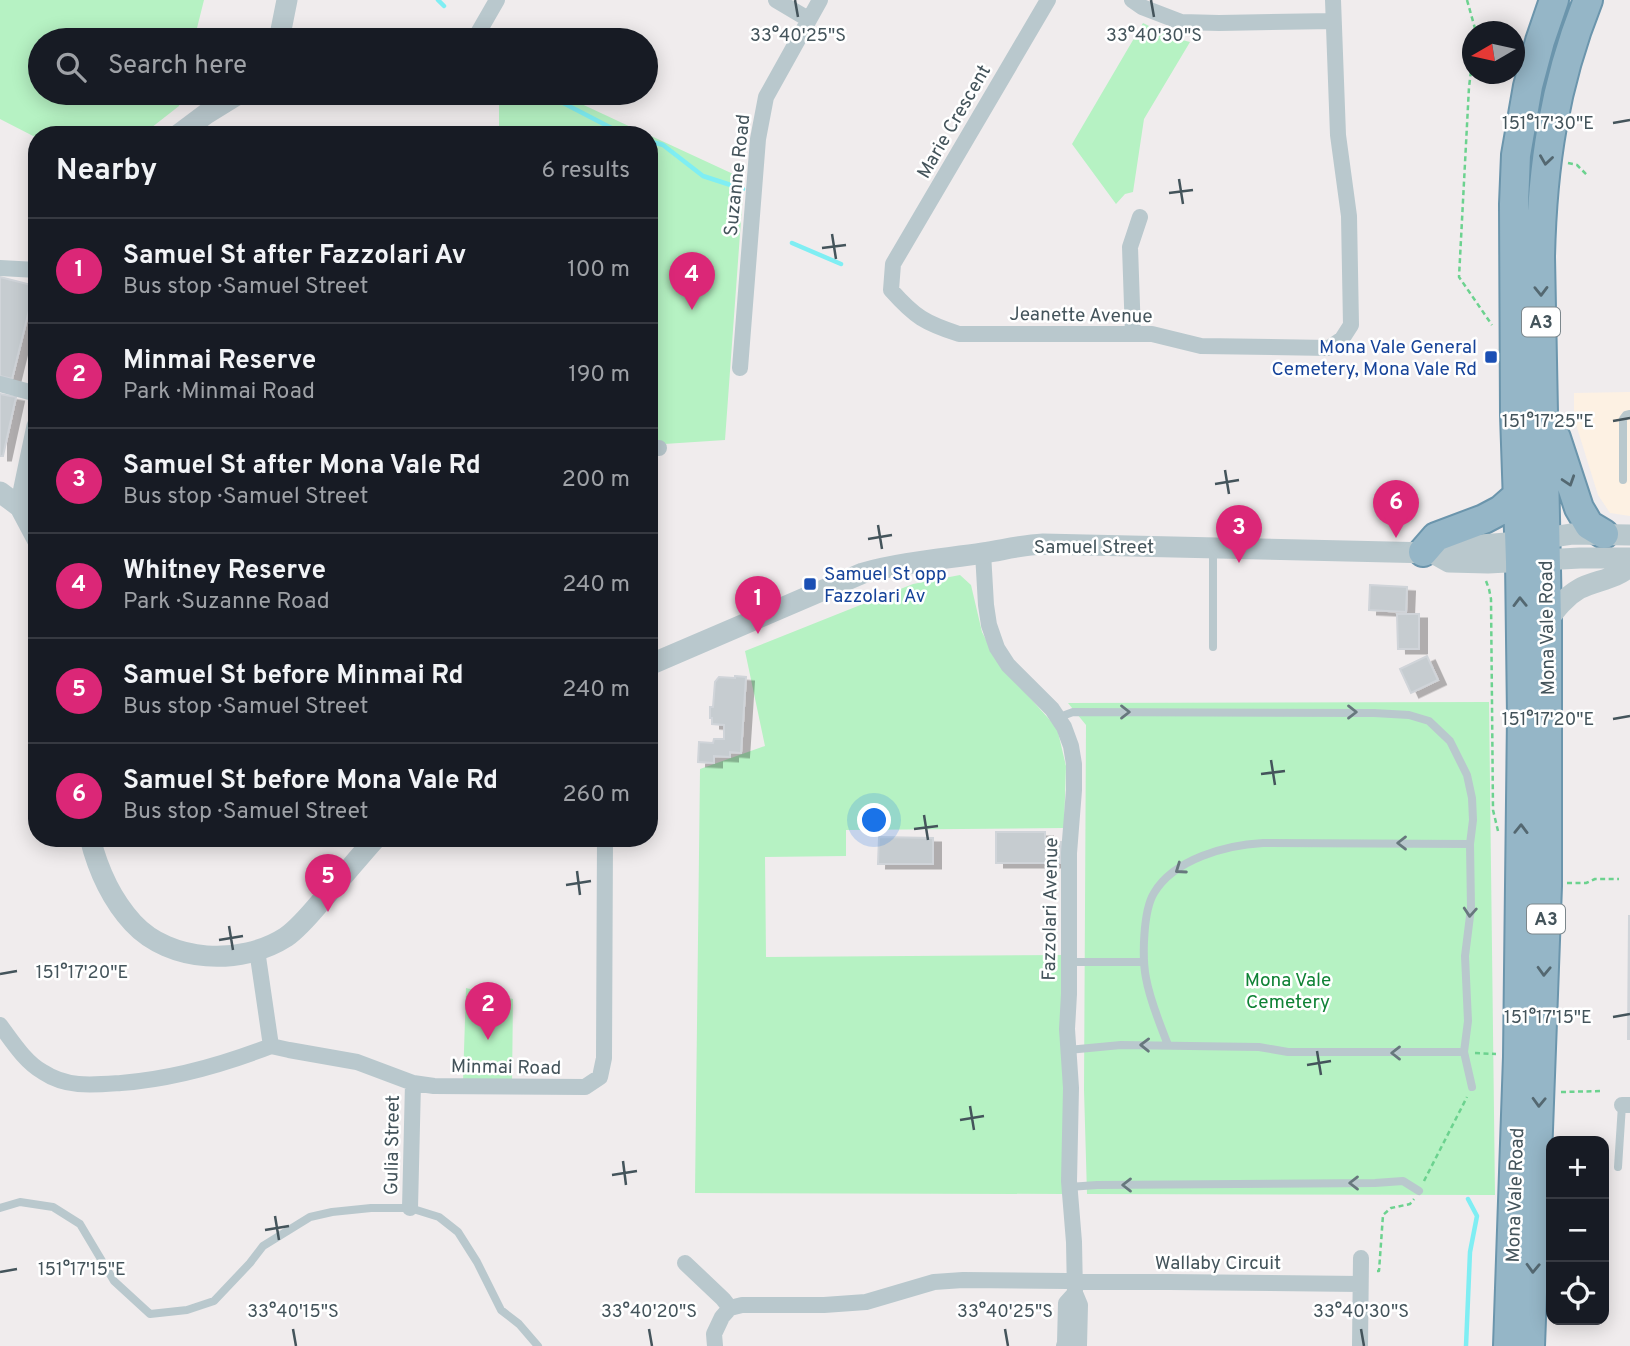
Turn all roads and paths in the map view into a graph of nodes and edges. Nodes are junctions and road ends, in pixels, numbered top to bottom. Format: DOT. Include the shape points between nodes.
graph roads {
  1 [pos="287,0"];
  2 [pos="497,0"];
  3 [pos="776,0"];
  4 [pos="820,0"];
  5 [pos="1048,0"];
  6 [pos="1132,0"];
  7 [pos="1333,0"];
  8 [pos="1467,0"];
  9 [pos="1554,0"];
  10 [pos="1564,0"];
  11 [pos="1588,0"];
  12 [pos="808,19"];
  13 [pos="1333,21"];
  14 [pos="1473,21"];
  15 [pos="281,28"];
  16 [pos="481,28"];
  17 [pos="1470,84"];
  18 [pos="1557,97"];
  19 [pos="221,105"];
  20 [pos="189,126"];
  21 [pos="1560,162"];
  22 [pos="1588,176"];
  23 [pos="1140,218"];
  24 [pos="893,264"];
  25 [pos="0,268"];
  26 [pos="28,270"];
  27 [pos="1492,325"];
  28 [pos="1133,334"];
  29 [pos="740,368"];
  30 [pos="0,384"];
  31 [pos="28,392"];
  32 [pos="1630,414"];
  33 [pos="1543,420"];
  34 [pos="28,468"];
  35 [pos="1623,480"];
  36 [pos="0,492"];
  37 [pos="1518,495"];
  38 [pos="20,507"];
  39 [pos="28,522"];
  40 [pos="1617,535"];
  41 [pos="1213,547"];
  42 [pos="1533,550"];
  43 [pos="983,553"];
  44 [pos="1428,553"];
  45 [pos="1630,558"];
  46 [pos="1630,566"];
  47 [pos="1485,580"];
  48 [pos="1547,621"];
  49 [pos="1213,647"];
  50 [pos="658,661"];
  51 [pos="1057,718"];
  52 [pos="1498,833"];
  53 [pos="1470,844"];
  54 [pos="93,847"];
  55 [pos="368,847"];
  56 [pos="605,847"];
  57 [pos="1619,879"];
  58 [pos="1561,884"];
  59 [pos="257,950"];
  60 [pos="1069,962"];
  61 [pos="1144,962"];
  62 [pos="0,1024"];
  63 [pos="1168,1045"];
  64 [pos="271,1046"];
  65 [pos="1068,1050"];
  66 [pos="1464,1052"];
  67 [pos="1503,1054"];
  68 [pos="413,1083"];
  69 [pos="1472,1087"];
  70 [pos="1603,1091"];
  71 [pos="1554,1092"];
  72 [pos="1626,1105"];
  73 [pos="1618,1167"];
  74 [pos="1069,1187"];
  75 [pos="1419,1191"];
  76 [pos="0,1208"];
  77 [pos="410,1208"];
  78 [pos="1362,1258"];
  79 [pos="685,1263"];
  80 [pos="1360,1280"];
  81 [pos="1075,1287"];
  82 [pos="730,1308"];
  83 [pos="538,1346"];
  84 [pos="715,1346"];
  85 [pos="1063,1346"];
  86 [pos="1079,1346"];
  87 [pos="1360,1346"];
  88 [pos="1508,1346"];
  89 [pos="1530,1346"];
  1 -- 15 [label="street"];
  2 -- 16 [label="street"];
  3 -- 12 [label="street"];
  4 -- 12 [label="street, Suzanne Road"];
  5 -- 24 [label="street, Marie Crescent"];
  6 -- 13 [label="street" via="1181,22"];
  7 -- 13 [label="street, Jeanette Avenue"];
  8 -- 14 [label="path"];
  9 -- 37 [label="highway, Mona Vale Road / A3" via="1528,86 1516,155 1513,297"];
  10 -- 18 [label="highway" via="1555,61"];
  11 -- 18 [label="highway, Mona Vale Road / A3"];
  12 -- 29 [label="street, Suzanne Road" via="766,97 758,139"];
  13 -- 28 [label="street, Jeanette Avenue" via="1338,135 1349,216 1352,325 1342,340 1329,348 1202,346"];
  17 -- 27 [label="path" via="1460,277"];
  18 -- 33 [label="highway, Mona Vale Road / A3, one-way" via="1541,223"];
  19 -- 20 [label="street"];
  21 -- 22 [label="path" via="1577,165"];
  23 -- 28 [label="street" via="1130,247"];
  24 -- 28 [label="street, Jeanette Avenue" via="891,290 910,311 931,325 959,334"];
  25 -- 26 [label="street"];
  30 -- 31 [label="street"];
  32 -- 35 [label="lane" via="1623,419"];
  33 -- 40 [label="highway, one-way" via="1556,438 1589,525"];
  33 -- 42 [label="highway, Mona Vale Road / A3"];
  34 -- 38 [label="street"];
  36 -- 38 [label="street"];
  37 -- 42 [label="highway, Mona Vale Road / A3"];
  37 -- 44 [label="highway" via="1484,519 1436,537"];
  38 -- 39 [label="street"];
  40 -- 42 [label="street" via="1572,534"];
  41 -- 43 [label="street, Samuel Street" via="1043,544"];
  41 -- 44 [label="street, Samuel Street"];
  41 -- 49 [label="lane"];
  42 -- 44 [label="street, Samuel Street" via="1449,545"];
  42 -- 45 [label="street" via="1580,558"];
  42 -- 48 [label="highway, Mona Vale Road / A3"];
  88 -- 42 [label="highway, Mona Vale Road / A3, one-way" via="1518,1057 1522,716"];
  43 -- 50 [label="street, Samuel Street" via="863,573"];
  43 -- 51 [label="street, Fazzolari Avenue" via="986,605 997,648"];
  46 -- 48 [label="street" via="1623,573 1579,589"];
  47 -- 52 [label="path" via="1492,589 1493,810"];
  48 -- 89 [label="highway, Mona Vale Road / A3, one-way" via="1548,886"];
  51 -- 53 [label="lane, one-way" via="1073,712 1360,712 1429,721 1450,741 1466,775 1472,798"];
  51 -- 60 [label="street, Fazzolari Avenue" via="1074,764"];
  53 -- 61 [label="lane, one-way" via="1263,843 1220,849 1177,870 1152,895 1145,922"];
  53 -- 66 [label="lane, one-way"];
  54 -- 59 [label="street" via="110,893 134,924 161,944 203,957"];
  55 -- 59 [label="street" via="286,937"];
  56 -- 68 [label="street, Minmai Road" via="604,1058 600,1077 585,1087"];
  57 -- 58 [label="path"];
  59 -- 64 [label="street"];
  60 -- 61 [label="lane"];
  60 -- 65 [label="street, Fazzolari Avenue"];
  61 -- 63 [label="lane"];
  62 -- 64 [label="street" via="42,1072 74,1084 162,1079"];
  63 -- 65 [label="lane, one-way"];
  66 -- 63 [label="lane, one-way" via="1288,1052"];
  64 -- 68 [label="street, Minmai Road" via="357,1062"];
  65 -- 74 [label="street, Fazzolari Avenue"];
  66 -- 67 [label="path"];
  66 -- 69 [label="lane"];
  68 -- 77 [label="street, Gulia Street"];
  69 -- 75 [label="path"];
  70 -- 71 [label="path"];
  72 -- 73 [label="lane"];
  75 -- 74 [label="lane, one-way" via="1403,1181"];
  74 -- 81 [label="street, Fazzolari Avenue"];
  75 -- 80 [label="path" via="1410,1204 1383,1215 1379,1270"];
  76 -- 77 [label="lane" via="20,1202 53,1207 80,1224 114,1281 150,1314 214,1301 263,1246 310,1217"];
  77 -- 83 [label="lane" via="439,1217 458,1232 502,1310"];
  78 -- 80 [label="street"];
  79 -- 82 [label="street"];
  80 -- 81 [label="street, Wallaby Circuit"];
  80 -- 87 [label="street"];
  81 -- 82 [label="street, Wallaby Circuit" via="963,1280 933,1282 866,1302"];
  81 -- 85 [label="street, Fazzolari Avenue" via="1066,1303"];
  81 -- 86 [label="street, Fazzolari Avenue" via="1080,1306"];
  82 -- 84 [label="street" via="714,1334"];
}
